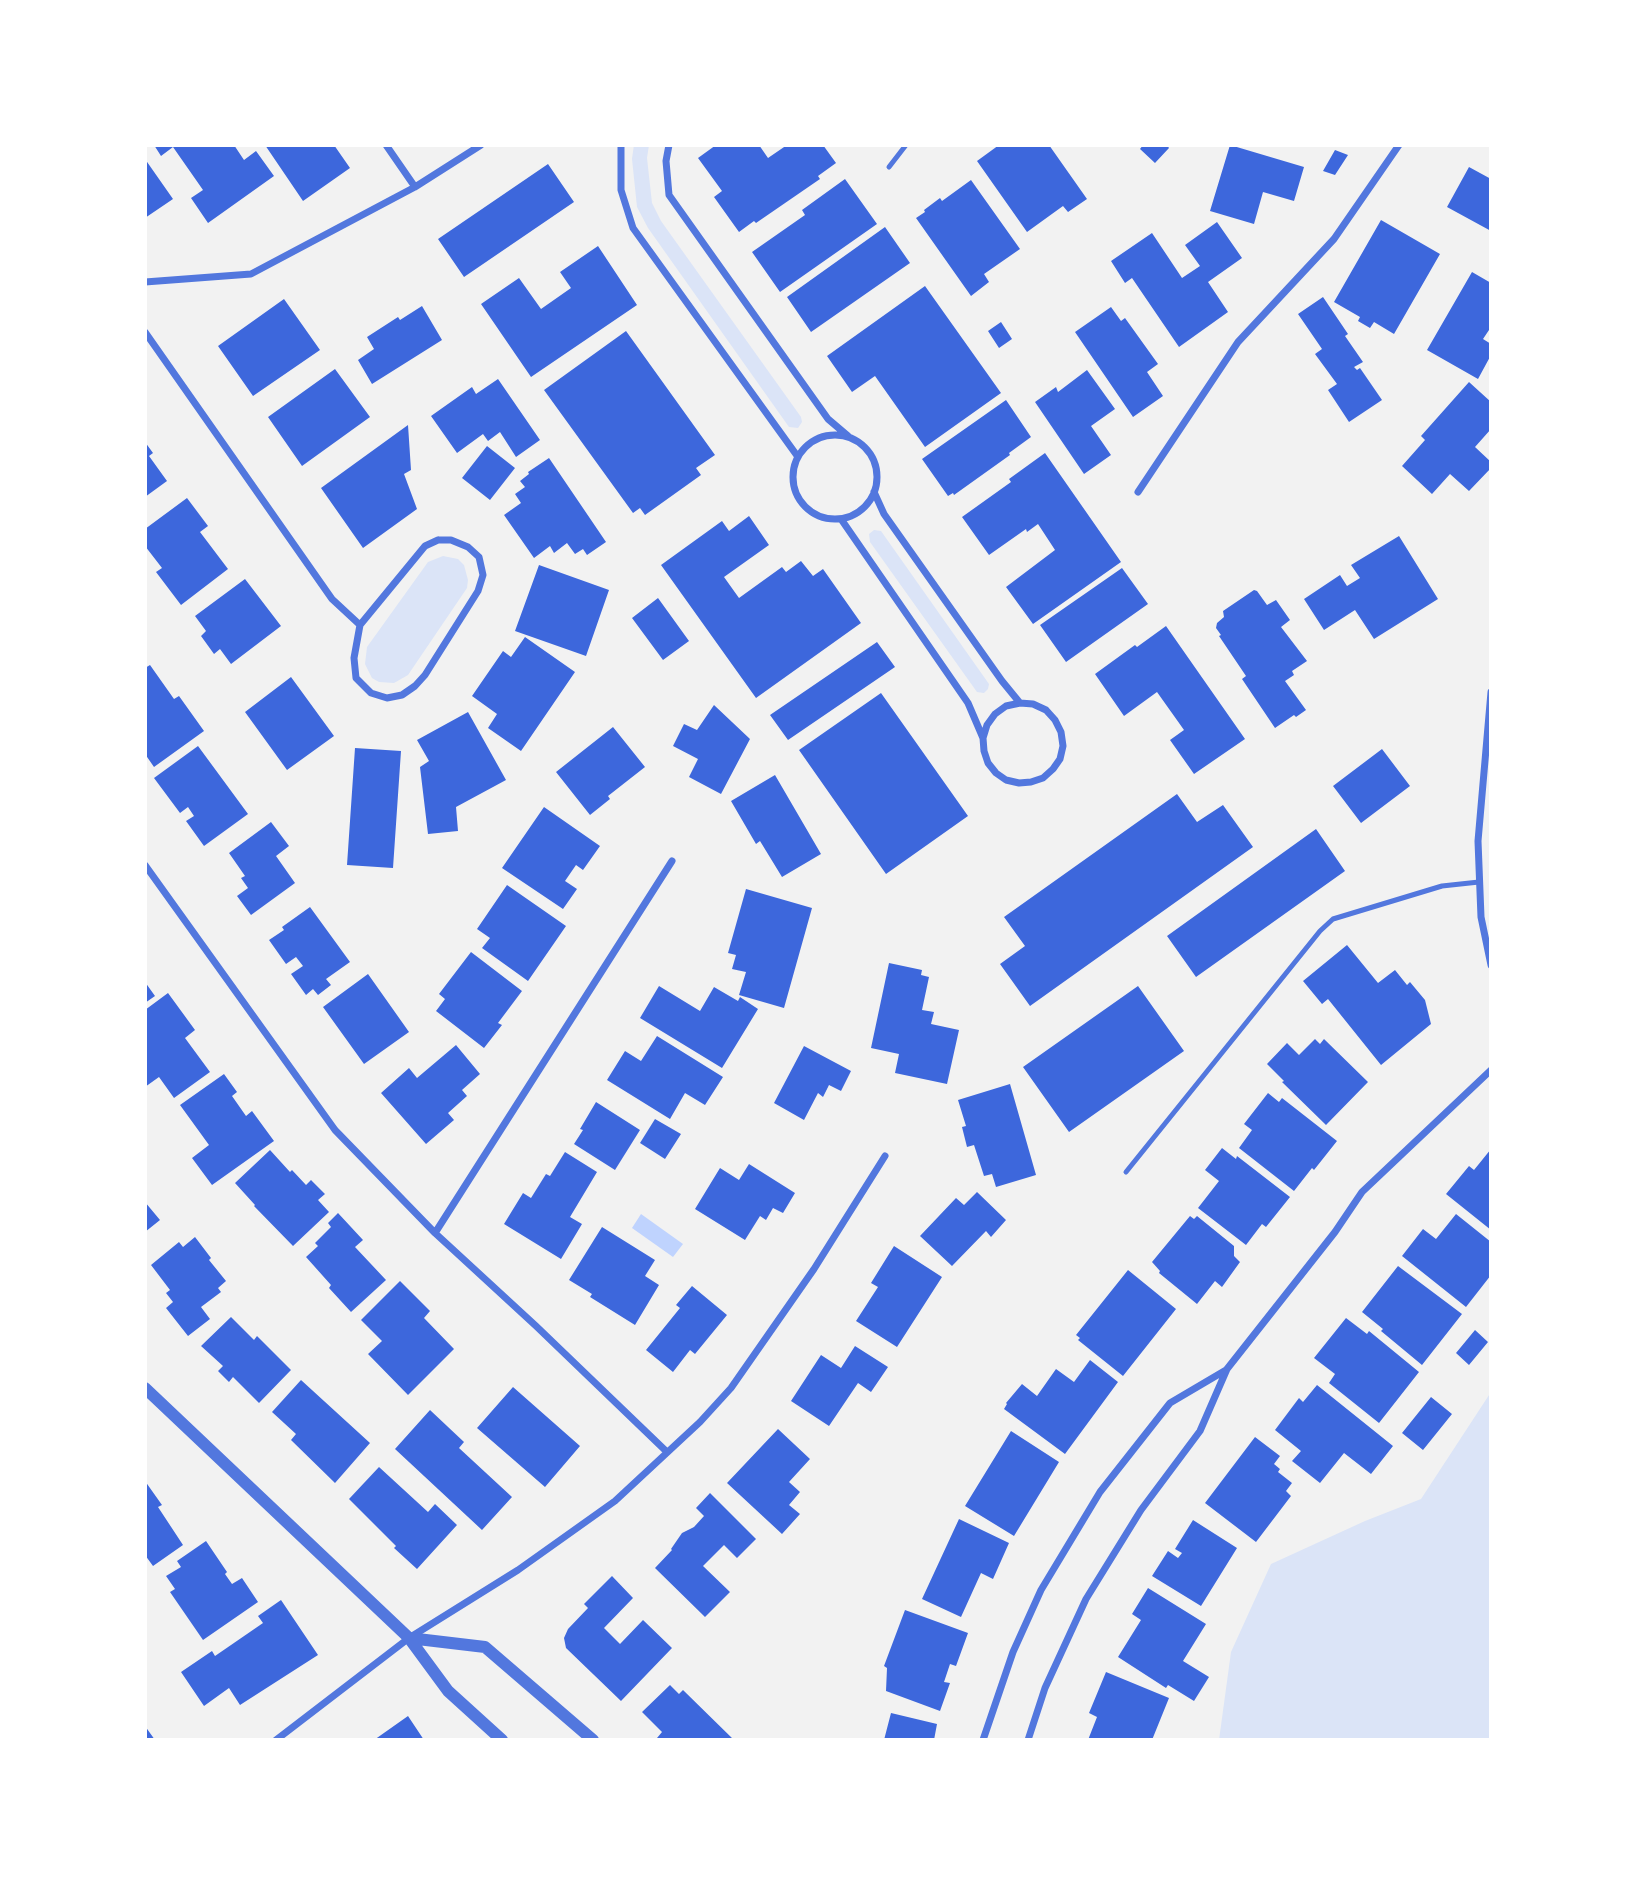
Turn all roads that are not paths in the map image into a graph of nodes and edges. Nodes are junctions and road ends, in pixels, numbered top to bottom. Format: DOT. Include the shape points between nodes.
graph roads {
  1 [pos="386,145"];
  2 [pos="481,145"];
  3 [pos="621,145"];
  4 [pos="668,145"];
  5 [pos="906,145"];
  6 [pos="1399,145"];
  7 [pos="889,167"];
  8 [pos="415,187"];
  9 [pos="145,282"];
  10 [pos="145,332"];
  11 [pos="848,436"];
  12 [pos="798,457"];
  13 [pos="874,492"];
  14 [pos="1138,492"];
  15 [pos="841,519"];
  16 [pos="360,625"];
  17 [pos="1491,692"];
  18 [pos="1020,703"];
  19 [pos="983,738"];
  20 [pos="672,861"];
  21 [pos="145,864"];
  22 [pos="1479,882"];
  23 [pos="1491,965"];
  24 [pos="1491,1070"];
  25 [pos="885,1157"];
  26 [pos="1126,1172"];
  27 [pos="435,1233"];
  28 [pos="1227,1369"];
  29 [pos="145,1388"];
  30 [pos="667,1452"];
  31 [pos="410,1638"];
  32 [pos="276,1740"];
  33 [pos="502,1740"];
  34 [pos="593,1740"];
  35 [pos="983,1740"];
  36 [pos="1028,1740"];
  1 -- 8 [label="street"];
  2 -- 8 [label="street"];
  3 -- 12 [label="street" via="621,190 634,228"];
  4 -- 11 [label="street" via="669,195 828,419"];
  5 -- 7 [label="lane"];
  6 -- 14 [label="street" via="1334,239 1238,342"];
  8 -- 9 [label="street" via="251,274"];
  10 -- 16 [label="street" via="332,599"];
  11 -- 12 [label="street" via="821,437"];
  11 -- 13 [label="street" via="860,442 876,465"];
  12 -- 15 [label="street" via="794,487 801,501 811,512"];
  13 -- 15 [label="street" via="856,514"];
  13 -- 18 [label="street" via="884,514"];
  15 -- 19 [label="street" via="968,703"];
  16 -- 16 [label="street" via="356,678 371,693 387,698 402,695 425,675 478,591 483,575 479,557 451,540 425,546"];
  17 -- 22 [label="street" via="1478,841"];
  18 -- 19 [label="street" via="995,714"];
  18 -- 19 [label="street" via="1046,710 1061,732 1060,759 1044,778 1018,783 1006,780 988,763"];
  20 -- 27 [label="street"];
  21 -- 27 [label="street" via="335,1130"];
  22 -- 23 [label="street"];
  22 -- 26 [label="lane" via="1442,886 1333,919"];
  24 -- 28 [label="street" via="1362,1192"];
  25 -- 30 [label="street" via="731,1388"];
  27 -- 30 [label="street"];
  28 -- 35 [label="street" via="1170,1403 1100,1492 1041,1590 1013,1652"];
  28 -- 36 [label="street" via="1200,1432 1141,1510 1086,1599 1045,1688"];
  29 -- 31 [label="street"];
  30 -- 31 [label="street" via="615,1501"];
  31 -- 32 [label="street"];
  31 -- 33 [label="street" via="448,1691"];
  31 -- 34 [label="street" via="485,1647"];
}
